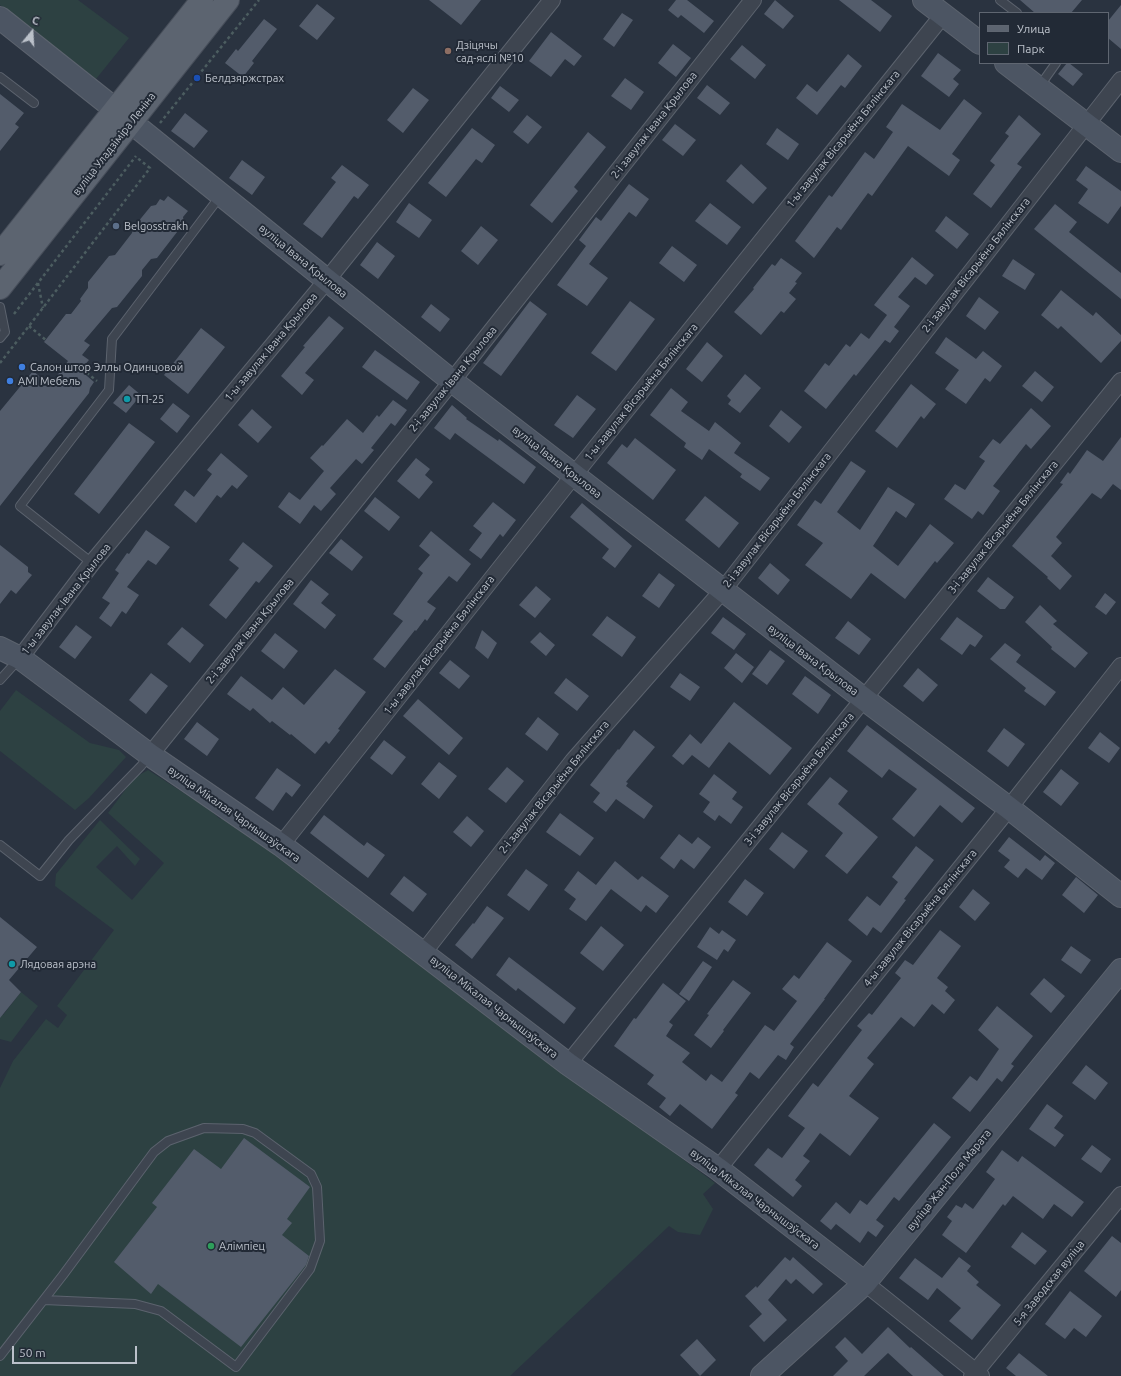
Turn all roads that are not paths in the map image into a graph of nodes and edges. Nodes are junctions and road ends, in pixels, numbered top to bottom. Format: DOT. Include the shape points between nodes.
graph roads {
  1 [pos="202,0"];
  2 [pos="228,0"];
  3 [pos="552,0"];
  4 [pos="753,0"];
  5 [pos="924,0"];
  6 [pos="1000,0"];
  7 [pos="1017,12"];
  8 [pos="943,15"];
  9 [pos="0,18"];
  10 [pos="979,42"];
  11 [pos="1007,64"];
  12 [pos="1055,64"];
  13 [pos="0,77"];
  14 [pos="1121,80"];
  15 [pos="1038,88"];
  16 [pos="34,103"];
  17 [pos="124,116"];
  18 [pos="1086,124"];
  19 [pos="1121,151"];
  20 [pos="221,195"];
  21 [pos="0,254"];
  22 [pos="327,280"];
  23 [pos="0,288"];
  24 [pos="0,306"];
  25 [pos="0,338"];
  26 [pos="452,381"];
  27 [pos="1121,381"];
  28 [pos="574,475"];
  29 [pos="92,563"];
  30 [pos="722,590"];
  31 [pos="0,648"];
  32 [pos="20,658"];
  33 [pos="1121,666"];
  34 [pos="0,680"];
  35 [pos="864,699"];
  36 [pos="150,755"];
  37 [pos="1009,808"];
  38 [pos="0,845"];
  39 [pos="281,845"];
  40 [pos="1121,896"];
  41 [pos="423,953"];
  42 [pos="1121,970"];
  43 [pos="568,1064"];
  44 [pos="718,1169"];
  45 [pos="1121,1195"];
  46 [pos="865,1283"];
  47 [pos="44,1300"];
  48 [pos="0,1356"];
  49 [pos="977,1375"];
  50 [pos="762,1376"];
  1 -- 17 [label="main road, вуліца Уладзіміра Леніна"];
  2 -- 17 [label="main road, вуліца Уладзіміра Леніна"];
  3 -- 22 [label="street, 1-ы завулак Івана Крылова"];
  4 -- 26 [label="street, 2-і завулак Івана Крылова"];
  5 -- 8 [label="street"];
  6 -- 7 [label="lane"];
  8 -- 10 [label="street"];
  8 -- 28 [label="street, 1-ы завулак Вісарыёна Бялінскага"];
  9 -- 17 [label="street, вуліца Івана Крылова"];
  11 -- 15 [label="street"];
  12 -- 15 [label="lane"];
  13 -- 16 [label="lane"];
  14 -- 18 [label="street, 2-і завулак Вісарыёна Бялінскага"];
  15 -- 18 [label="street"];
  17 -- 20 [label="street, вуліца Івана Крылова"];
  17 -- 21 [label="main road, вуліца Уладзіміра Леніна"];
  17 -- 23 [label="main road, вуліца Уладзіміра Леніна"];
  18 -- 19 [label="street"];
  18 -- 30 [label="street, 2-і завулак Вісарыёна Бялінскага"];
  20 -- 22 [label="street, вуліца Івана Крылова"];
  20 -- 29 [label="lane" via="112,339 109,390 20,506"];
  22 -- 26 [label="street, вуліца Івана Крылова"];
  22 -- 29 [label="street, 1-ы завулак Івана Крылова"];
  24 -- 25 [label="lane" via="5,332"];
  26 -- 28 [label="street, вуліца Івана Крылова"];
  26 -- 36 [label="street, 2-і завулак Івана Крылова"];
  27 -- 35 [label="street, 3-і завулак Вісарыёна Бялінскага"];
  28 -- 30 [label="street, вуліца Івана Крылова"];
  28 -- 39 [label="street, 1-ы завулак Вісарыёна Бялінскага"];
  29 -- 32 [label="street, 1-ы завулак Івана Крылова"];
  30 -- 35 [label="street, вуліца Івана Крылова"];
  30 -- 41 [label="street, 2-і завулак Вісарыёна Бялінскага" via="573,761"];
  31 -- 32 [label="street, вуліца Мікалая Чарнышэўскага"];
  32 -- 34 [label="lane"];
  32 -- 36 [label="street, вуліца Мікалая Чарнышэўскага"];
  33 -- 37 [label="street, 4-ы завулак Вісарыёна Бялінскага"];
  35 -- 37 [label="street, вуліца Івана Крылова"];
  35 -- 43 [label="street, 3-і завулак Вісарыёна Бялінскага"];
  36 -- 38 [label="lane" via="69,840 40,876"];
  36 -- 39 [label="street, вуліца Мікалая Чарнышэўскага"];
  37 -- 40 [label="street, вуліца Івана Крылова"];
  37 -- 44 [label="street, 4-ы завулак Вісарыёна Бялінскага"];
  39 -- 41 [label="street, вуліца Мікалая Чарнышэўскага"];
  41 -- 43 [label="street, вуліца Мікалая Чарнышэўскага"];
  42 -- 46 [label="street, вуліца Жан-Поля Марата"];
  43 -- 44 [label="street, вуліца Мікалая Чарнышэўскага"];
  44 -- 46 [label="street, вуліца Мікалая Чарнышэўскага"];
  45 -- 49 [label="street, 5-я Заводская вуліца"];
  46 -- 49 [label="street, вуліца Мікалая Чарнышэўскага"];
  46 -- 50 [label="street, вуліца Жан-Поля Марата"];
  47 -- 47 [label="lane" via="154,1152 168,1141 204,1128 243,1129 255,1133 311,1174 317,1187 320,1241 310,1269 236,1367 161,1311 135,1304"];
  47 -- 48 [label="lane"];
}
